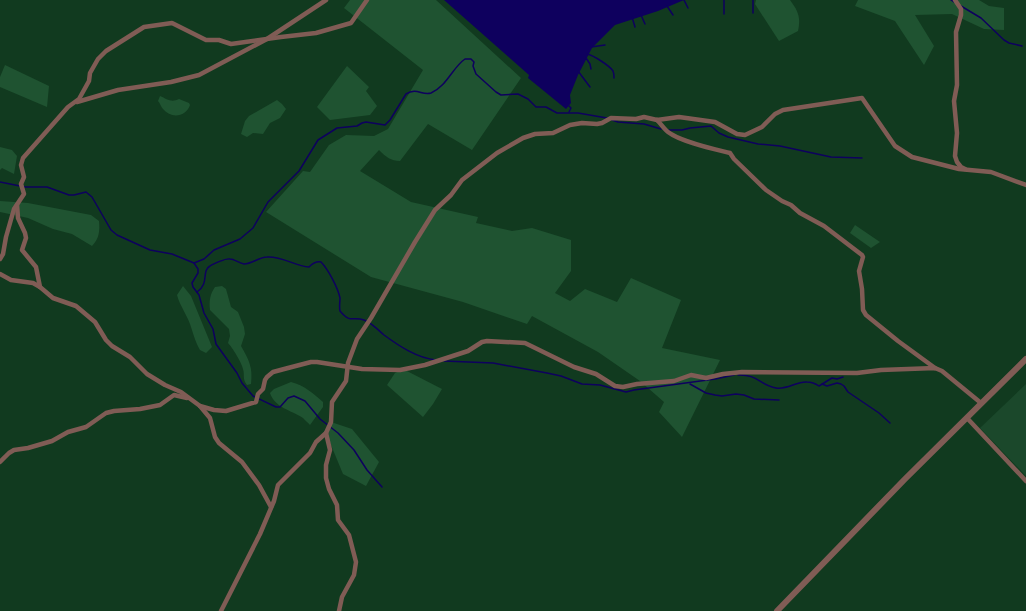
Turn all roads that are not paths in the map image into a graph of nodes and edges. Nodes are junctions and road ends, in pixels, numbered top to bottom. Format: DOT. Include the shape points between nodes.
graph roads {
  1 [pos="326,0"];
  2 [pos="367,0"];
  3 [pos="956,0"];
  4 [pos="267,39"];
  5 [pos="76,102"];
  6 [pos="657,120"];
  7 [pos="966,169"];
  8 [pos="1026,186"];
  9 [pos="17,205"];
  10 [pos="0,259"];
  11 [pos="0,274"];
  12 [pos="40,287"];
  13 [pos="1026,359"];
  14 [pos="348,368"];
  15 [pos="934,368"];
  16 [pos="189,398"];
  17 [pos="981,403"];
  18 [pos="200,406"];
  19 [pos="967,418"];
  20 [pos="326,434"];
  21 [pos="0,462"];
  22 [pos="1026,481"];
  23 [pos="271,507"];
  24 [pos="221,611"];
  25 [pos="339,611"];
  26 [pos="777,611"];
  1 -- 4 [label="street"];
  2 -- 4 [label="street" via="351,23 316,33"];
  3 -- 7 [label="street" via="962,9 956,32 955,156 961,167"];
  4 -- 5 [label="street" via="199,75 118,90"];
  4 -- 5 [label="street" via="231,44 219,40 206,40 172,23 149,26 106,51 98,59 89,81"];
  5 -- 9 [label="street" via="68,107 23,158 24,178 21,184 24,194"];
  6 -- 7 [label="street" via="679,117 716,122 737,134 745,135 762,127 783,110 862,98 895,146 912,157"];
  6 -- 14 [label="street" via="611,118 602,123 582,122 554,133 535,134 497,153 462,180 436,210 415,242 372,318 357,338"];
  6 -- 15 [label="street" via="671,134 730,153 766,190 824,226 862,255 858,272 863,310 866,315"];
  7 -- 8 [label="street" via="991,172"];
  9 -- 10 [label="street"];
  9 -- 12 [label="street" via="18,218 26,238 22,250 36,267"];
  11 -- 12 [label="street" via="11,280 33,282"];
  12 -- 16 [label="street" via="50,296 76,306 95,322 112,346 130,357 164,386"];
  13 -- 17 [label="street"];
  14 -- 15 [label="street" via="400,370 468,351 487,341 525,343 622,387 674,381 691,375 706,378 742,372 857,373"];
  14 -- 18 [label="street" via="311,362 273,372 265,380 256,402 226,411"];
  14 -- 20 [label="street" via="346,380 332,402 331,422"];
  15 -- 17 [label="street" via="942,371"];
  16 -- 18 [label="street"];
  16 -- 21 [label="street" via="174,395 160,405 114,410 86,427 68,432 52,441 14,450"];
  17 -- 19 [label="street"];
  18 -- 23 [label="street" via="210,418 219,443 242,462"];
  19 -- 22 [label="street"];
  19 -- 26 [label="street"];
  20 -- 23 [label="street" via="278,485"];
  20 -- 25 [label="street" via="330,450 326,478 337,505 338,520 349,535 356,562 354,575 342,597"];
  23 -- 24 [label="street"];
}
